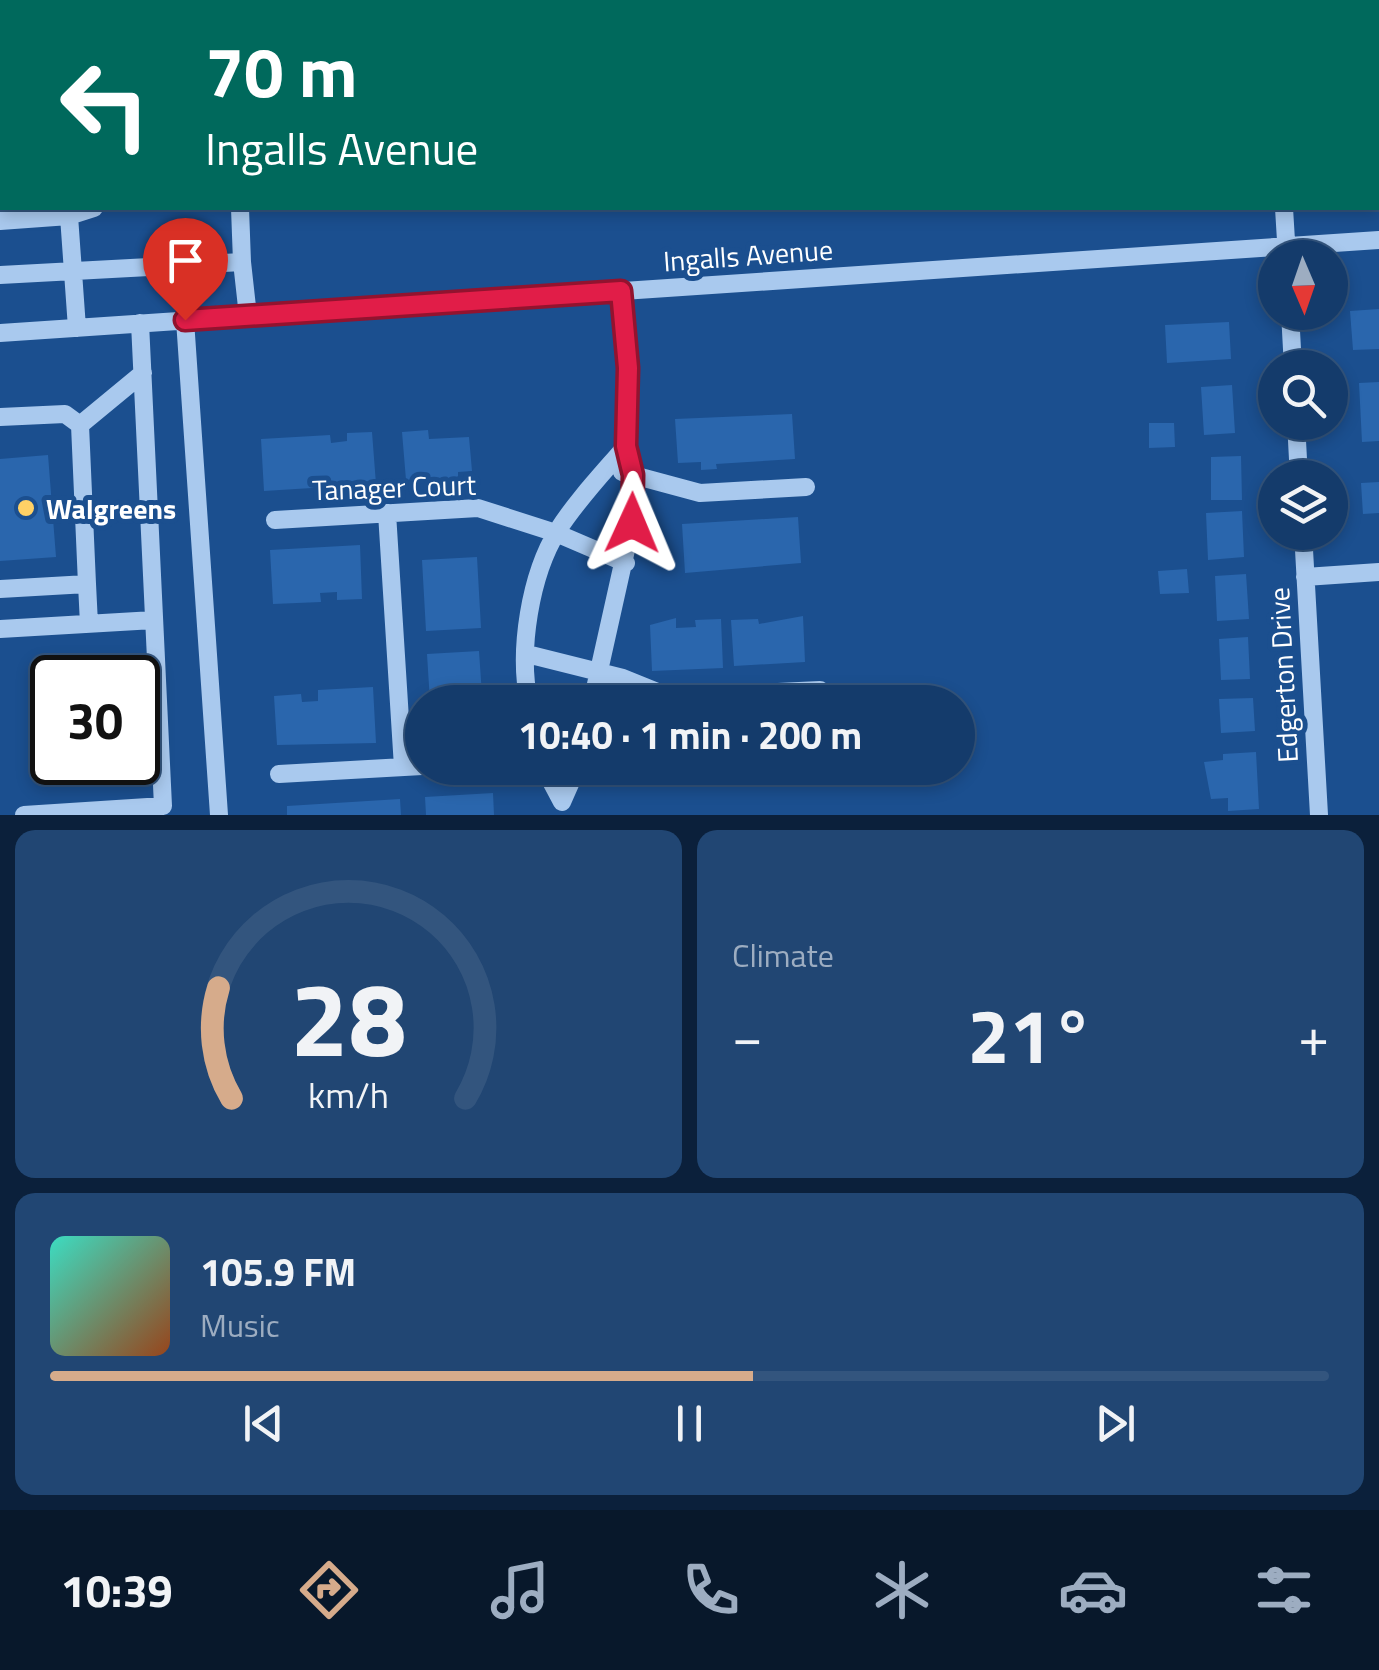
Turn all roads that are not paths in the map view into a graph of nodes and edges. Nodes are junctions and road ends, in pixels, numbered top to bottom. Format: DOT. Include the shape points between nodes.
graph roads {
  1 [pos="88,210"];
  2 [pos="240,210"];
  3 [pos="1284,210"];
  4 [pos="69,216"];
  5 [pos="0,221"];
  6 [pos="1286,240"];
  7 [pos="1379,240"];
  8 [pos="1348,244"];
  9 [pos="1258,254"];
  10 [pos="242,262"];
  11 [pos="73,271"];
  12 [pos="0,275"];
  13 [pos="621,291"];
  14 [pos="248,316"];
  15 [pos="185,320"];
  16 [pos="140,324"];
  17 [pos="77,328"];
  18 [pos="0,333"];
  19 [pos="143,373"];
  20 [pos="0,417"];
  21 [pos="80,425"];
  22 [pos="626,446"];
  23 [pos="608,468"];
  24 [pos="633,475"];
  25 [pos="806,487"];
  26 [pos="387,513"];
  27 [pos="275,520"];
  28 [pos="556,533"];
  29 [pos="1304,550"];
  30 [pos="626,563"];
  31 [pos="1379,572"];
  32 [pos="1305,577"];
  33 [pos="87,584"];
  34 [pos="0,590"];
  35 [pos="154,620"];
  36 [pos="89,624"];
  37 [pos="0,629"];
  38 [pos="527,654"];
  39 [pos="598,673"];
  40 [pos="529,685"];
  41 [pos="596,685"];
  42 [pos="634,685"];
  43 [pos="403,767"];
  44 [pos="279,774"];
  45 [pos="552,785"];
  46 [pos="562,808"];
  47 [pos="24,815"];
  48 [pos="218,815"];
  49 [pos="1319,815"];
  1 -- 4 [label="street"];
  2 -- 10 [label="street"];
  3 -- 6 [label="street"];
  4 -- 5 [label="street"];
  4 -- 11 [label="street"];
  7 -- 8 [label="street, Ingalls Avenue"];
  9 -- 13 [label="street, Ingalls Avenue"];
  10 -- 11 [label="street"];
  10 -- 14 [label="street"];
  11 -- 12 [label="street"];
  11 -- 17 [label="street"];
  13 -- 14 [label="street, Ingalls Avenue"];
  13 -- 22 [label="street"];
  14 -- 15 [label="street, Ingalls Avenue"];
  15 -- 16 [label="street, Ingalls Avenue"];
  15 -- 48 [label="street"];
  16 -- 17 [label="street, Ingalls Avenue"];
  16 -- 19 [label="street"];
  17 -- 18 [label="street, Ingalls Avenue"];
  19 -- 21 [label="street"];
  19 -- 35 [label="street"];
  20 -- 21 [label="street" via="65,414"];
  21 -- 33 [label="street"];
  22 -- 23 [label="street"];
  22 -- 24 [label="street"];
  23 -- 24 [label="street"];
  23 -- 28 [label="street"];
  24 -- 25 [label="street" via="700,493"];
  24 -- 30 [label="street"];
  26 -- 27 [label="street, Tanager Court"];
  26 -- 28 [label="street, Tanager Court" via="478,508"];
  26 -- 43 [label="street"];
  28 -- 30 [label="street, Tanager Court"];
  28 -- 38 [label="street" via="531,609"];
  29 -- 32 [label="street, Edgerton Drive"];
  30 -- 39 [label="street"];
  31 -- 32 [label="street"];
  32 -- 49 [label="street, Edgerton Drive"];
  33 -- 34 [label="street"];
  33 -- 36 [label="street"];
  35 -- 36 [label="street"];
  35 -- 47 [label="street" via="163,806"];
  36 -- 37 [label="street"];
  38 -- 39 [label="street"];
  38 -- 40 [label="street"];
  39 -- 41 [label="street"];
  39 -- 42 [label="street"];
  43 -- 44 [label="street"];
  45 -- 46 [label="street"];
}
